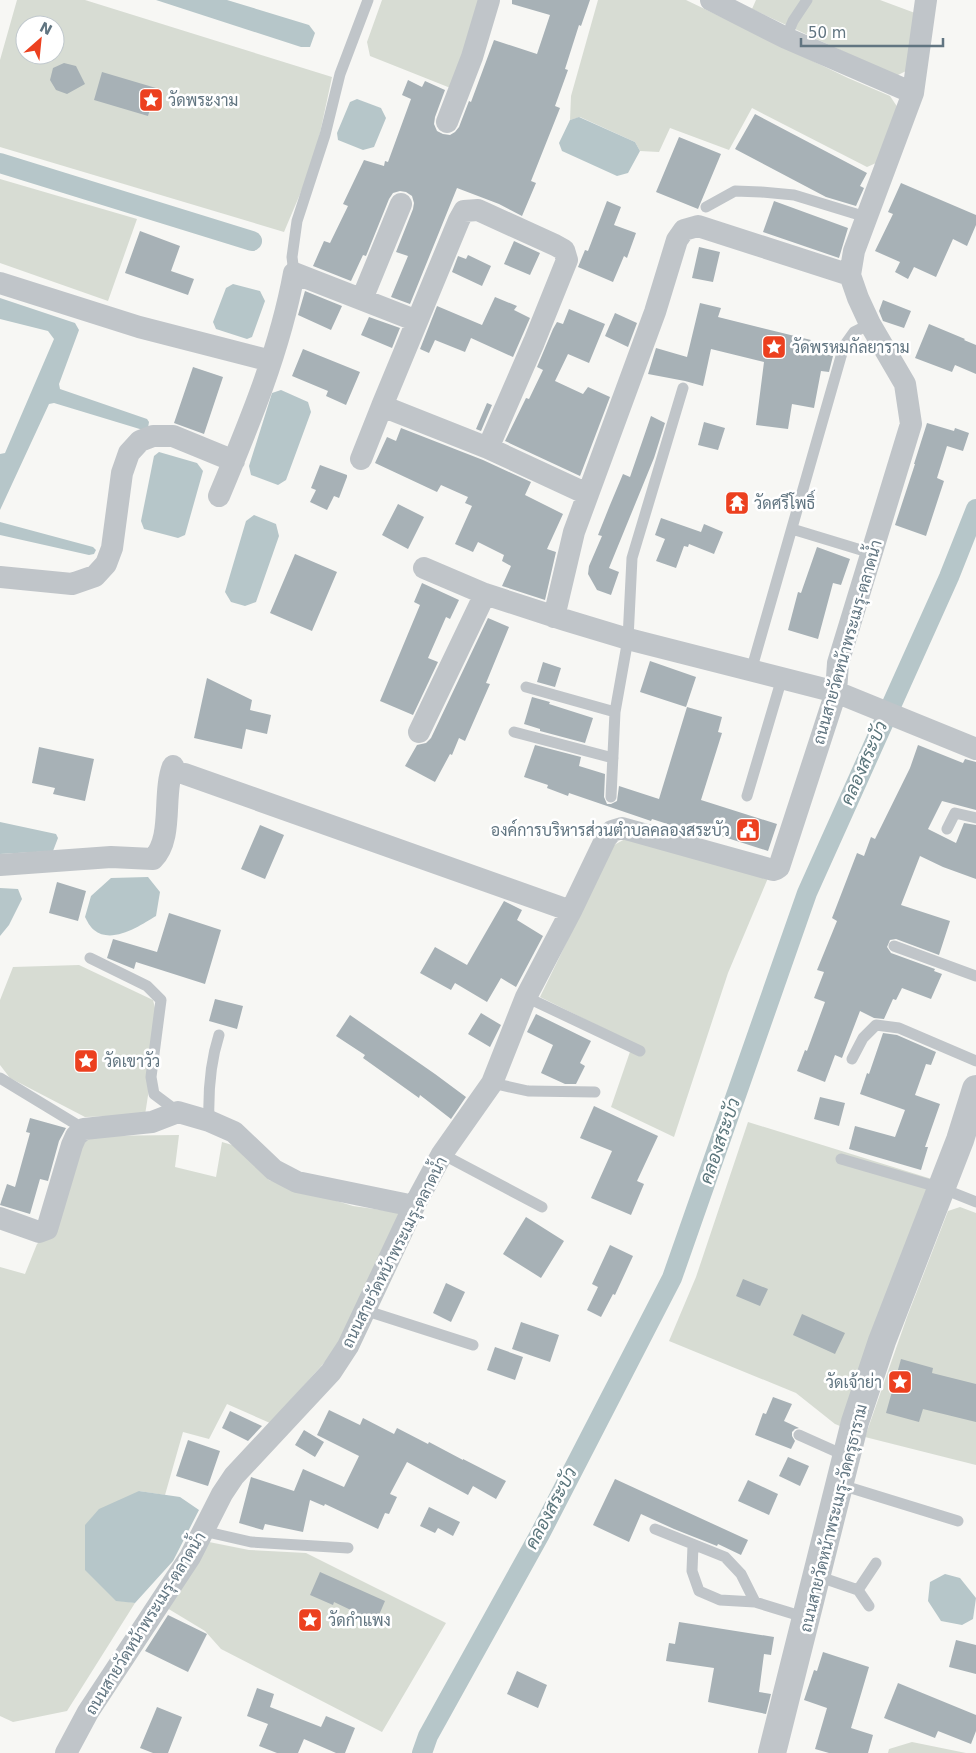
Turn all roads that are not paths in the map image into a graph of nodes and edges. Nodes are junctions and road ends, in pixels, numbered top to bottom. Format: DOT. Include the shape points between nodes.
graph roads {
  1 [pos="368,0"];
  2 [pos="488,0"];
  3 [pos="712,0"];
  4 [pos="807,0"];
  5 [pos="926,0"];
  6 [pos="786,38"];
  7 [pos="913,93"];
  8 [pos="447,122"];
  9 [pos="401,204"];
  10 [pos="706,207"];
  11 [pos="866,217"];
  12 [pos="294,273"];
  13 [pos="850,275"];
  14 [pos="0,283"];
  15 [pos="362,299"];
  16 [pos="417,321"];
  17 [pos="870,324"];
  18 [pos="271,361"];
  19 [pos="683,388"];
  20 [pos="382,406"];
  21 [pos="488,448"];
  22 [pos="361,459"];
  23 [pos="234,461"];
  24 [pos="587,494"];
  25 [pos="219,496"];
  26 [pos="792,529"];
  27 [pos="872,553"];
  28 [pos="424,568"];
  29 [pos="0,577"];
  30 [pos="485,594"];
  31 [pos="554,617"];
  32 [pos="628,639"];
  33 [pos="751,671"];
  34 [pos="782,678"];
  35 [pos="526,687"];
  36 [pos="842,694"];
  37 [pos="615,712"];
  38 [pos="419,732"];
  39 [pos="514,732"];
  40 [pos="976,750"];
  41 [pos="612,758"];
  42 [pos="748,796"];
  43 [pos="611,797"];
  44 [pos="976,818"];
  45 [pos="947,829"];
  46 [pos="0,866"];
  47 [pos="572,911"];
  48 [pos="894,946"];
  49 [pos="90,958"];
  50 [pos="976,976"];
  51 [pos="526,997"];
  52 [pos="219,1035"];
  53 [pos="640,1051"];
  54 [pos="852,1059"];
  55 [pos="976,1061"];
  56 [pos="0,1078"];
  57 [pos="492,1083"];
  58 [pos="976,1089"];
  59 [pos="595,1092"];
  60 [pos="178,1112"];
  61 [pos="209,1121"];
  62 [pos="84,1129"];
  63 [pos="442,1154"];
  64 [pos="841,1159"];
  65 [pos="941,1188"];
  66 [pos="976,1202"];
  67 [pos="414,1206"];
  68 [pos="542,1208"];
  69 [pos="0,1218"];
  70 [pos="364,1310"];
  71 [pos="473,1345"];
  72 [pos="799,1435"];
  73 [pos="846,1456"];
  74 [pos="838,1484"];
  75 [pos="958,1521"];
  76 [pos="655,1529"];
  77 [pos="203,1531"];
  78 [pos="693,1545"];
  79 [pos="348,1548"];
  80 [pos="876,1562"];
  81 [pos="817,1576"];
  82 [pos="858,1590"];
  83 [pos="754,1602"];
  84 [pos="869,1606"];
  85 [pos="806,1618"];
  86 [pos="71,1751"];
  87 [pos="772,1753"];
  1 -- 12 [label="lane" via="340,74 325,135 297,221 292,257"];
  2 -- 8 [label="street" via="472,57"];
  3 -- 6 [label="street"];
  4 -- 6 [label="lane"];
  5 -- 7 [label="street, ถนนสายวัดหน้าพระเมรุ-ตลาดน้ำ"];
  6 -- 7 [label="street"];
  7 -- 11 [label="street, ถนนสายวัดหน้าพระเมรุ-ตลาดน้ำ"];
  9 -- 15 [label="street"];
  10 -- 11 [label="lane" via="735,191 761,192 794,195"];
  11 -- 13 [label="street, ถนนสายวัดหน้าพระเมรุ-ตลาดน้ำ" via="854,251"];
  12 -- 15 [label="street"];
  12 -- 18 [label="street"];
  13 -- 17 [label="street, ถนนสายวัดหน้าพระเมรุ-ตลาดน้ำ"];
  13 -- 24 [label="street" via="698,226 684,230 677,240 652,321"];
  14 -- 18 [label="street" via="139,327"];
  15 -- 16 [label="street"];
  16 -- 20 [label="street"];
  16 -- 21 [label="street" via="464,212 478,210 564,250 567,260"];
  17 -- 26 [label="lane" via="854,332 844,346"];
  17 -- 27 [label="street, ถนนสายวัดหน้าพระเมรุ-ตลาดน้ำ" via="904,384 911,424"];
  18 -- 23 [label="street"];
  19 -- 32 [label="lane" via="632,558"];
  20 -- 21 [label="street"];
  20 -- 22 [label="street"];
  21 -- 24 [label="street"];
  23 -- 25 [label="street"];
  23 -- 29 [label="street" via="173,436 153,436 140,442 129,453 122,473 112,548 106,564 95,576 72,584"];
  24 -- 31 [label="street" via="574,532"];
  26 -- 27 [label="lane"];
  26 -- 33 [label="lane"];
  27 -- 36 [label="street, ถนนสายวัดหน้าพระเมรุ-ตลาดน้ำ" via="838,664"];
  28 -- 30 [label="street"];
  30 -- 31 [label="street"];
  30 -- 38 [label="street"];
  31 -- 32 [label="street"];
  32 -- 33 [label="street"];
  32 -- 37 [label="lane"];
  33 -- 34 [label="street"];
  34 -- 36 [label="street"];
  34 -- 42 [label="lane"];
  35 -- 37 [label="lane"];
  36 -- 40 [label="street"];
  36 -- 47 [label="street, ถนนสายวัดหน้าพระเมรุ-ตลาดน้ำ" via="776,870 622,828 612,831 606,838"];
  37 -- 41 [label="lane"];
  39 -- 41 [label="lane"];
  41 -- 43 [label="lane"];
  44 -- 45 [label="lane" via="955,813"];
  46 -- 47 [label="street" via="110,857 153,858 165,840 168,778 179,770"];
  47 -- 51 [label="street, ถนนสายวัดหน้าพระเมรุ-ตลาดน้ำ"];
  48 -- 50 [label="lane"];
  49 -- 60 [label="lane" via="147,986 160,1000 152,1077 154,1094"];
  51 -- 53 [label="lane"];
  51 -- 57 [label="street, ถนนสายวัดหน้าพระเมรุ-ตลาดน้ำ"];
  52 -- 61 [label="lane" via="212,1054"];
  54 -- 55 [label="lane" via="863,1038 876,1025 899,1028"];
  56 -- 62 [label="lane"];
  57 -- 59 [label="lane" via="528,1091"];
  57 -- 63 [label="street, ถนนสายวัดหน้าพระเมรุ-ตลาดน้ำ"];
  58 -- 65 [label="street, ถนนสายวัดหน้าพระเมรุ-วัดครุธาราม"];
  60 -- 61 [label="street"];
  60 -- 62 [label="street" via="152,1122"];
  61 -- 67 [label="street" via="234,1132 274,1170 298,1182"];
  62 -- 69 [label="street" via="72,1145 47,1229 40,1232"];
  63 -- 67 [label="street, ถนนสายวัดหน้าพระเมรุ-ตลาดน้ำ"];
  63 -- 68 [label="lane"];
  64 -- 65 [label="lane"];
  65 -- 66 [label="lane"];
  65 -- 73 [label="street, ถนนสายวัดหน้าพระเมรุ-วัดครุธาราม" via="882,1341"];
  67 -- 70 [label="street, ถนนสายวัดหน้าพระเมรุ-ตลาดน้ำ"];
  70 -- 71 [label="lane"];
  70 -- 77 [label="street, ถนนสายวัดหน้าพระเมรุ-ตลาดน้ำ" via="348,1346 331,1372 234,1476"];
  72 -- 73 [label="lane"];
  73 -- 74 [label="street, ถนนสายวัดหน้าพระเมรุ-วัดครุธาราม"];
  74 -- 75 [label="lane"];
  74 -- 81 [label="street, ถนนสายวัดหน้าพระเมรุ-วัดครุธาราม"];
  76 -- 78 [label="lane"];
  77 -- 79 [label="lane" via="251,1542"];
  77 -- 86 [label="street, ถนนสายวัดหน้าพระเมรุ-ตลาดน้ำ" via="88,1712"];
  78 -- 83 [label="lane" via="725,1557 741,1574"];
  78 -- 83 [label="lane" via="692,1571 699,1591 720,1600"];
  80 -- 82 [label="lane"];
  81 -- 82 [label="lane"];
  81 -- 85 [label="street, ถนนสายวัดหน้าพระเมรุ-วัดครุธาราม"];
  82 -- 84 [label="lane"];
  83 -- 85 [label="lane"];
  85 -- 87 [label="street, ถนนสายวัดหน้าพระเมรุ-วัดครุธาราม"];
}
